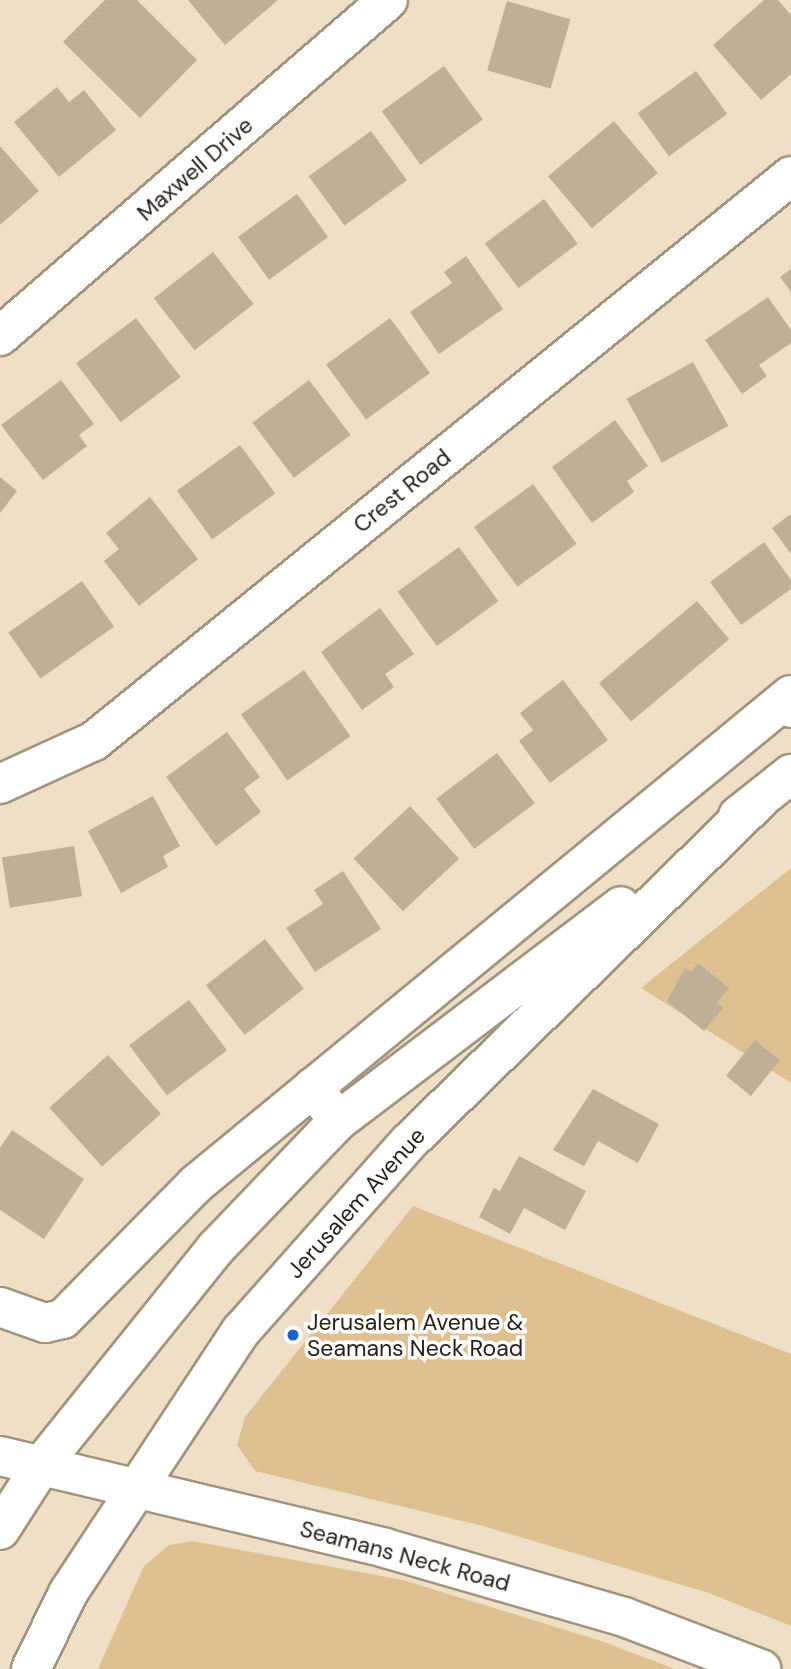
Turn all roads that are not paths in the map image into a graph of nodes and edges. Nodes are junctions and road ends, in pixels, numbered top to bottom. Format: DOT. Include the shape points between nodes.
graph roads {
  1 [pos="388,0"];
  2 [pos="791,176"];
  3 [pos="0,336"];
  4 [pos="789,701"];
  5 [pos="791,775"];
  6 [pos="0,784"];
  7 [pos="759,800"];
  8 [pos="313,1087"];
  9 [pos="338,1122"];
  10 [pos="0,1307"];
  11 [pos="0,1456"];
  12 [pos="43,1463"];
  13 [pos="137,1486"];
  14 [pos="0,1530"];
  15 [pos="31,1669"];
  16 [pos="761,1669"];
  1 -- 3 [label="main road, Maxwell Drive"];
  2 -- 6 [label="main road, Crest Road" via="94,741"];
  4 -- 8 [label="main road"];
  5 -- 7 [label="main road, Jerusalem Avenue"];
  7 -- 9 [label="main road, Jerusalem Avenue"];
  7 -- 13 [label="main road, Jerusalem Avenue" via="409,1142 241,1331"];
  8 -- 9 [label="main road"];
  8 -- 10 [label="main road" via="196,1184 62,1319 45,1323"];
  9 -- 12 [label="main road, Jerusalem Avenue" via="216,1248"];
  11 -- 12 [label="main road, Seamans Neck Road"];
  12 -- 13 [label="main road, Seamans Neck Road"];
  12 -- 14 [label="main road, Jerusalem Avenue"];
  13 -- 15 [label="main road, Jerusalem Avenue" via="68,1592"];
  13 -- 16 [label="main road, Seamans Neck Road" via="385,1548 624,1617"];
}
